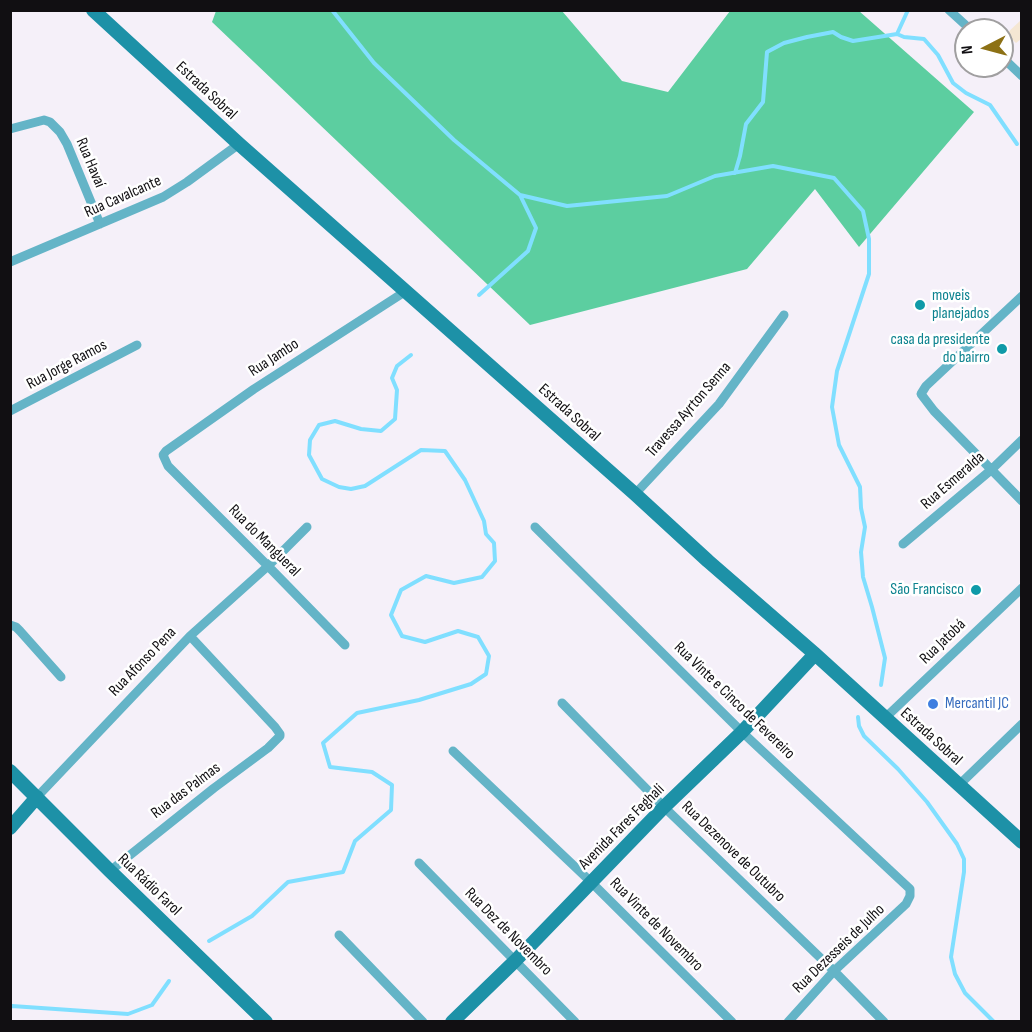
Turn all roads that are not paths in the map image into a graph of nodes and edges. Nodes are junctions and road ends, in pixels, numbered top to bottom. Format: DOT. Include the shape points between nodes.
graph roads {
  1 [pos="93,10"];
  2 [pos="10,129"];
  3 [pos="239,144"];
  4 [pos="100,224"];
  5 [pos="10,262"];
  6 [pos="406,291"];
  7 [pos="1022,296"];
  8 [pos="784,315"];
  9 [pos="137,345"];
  10 [pos="10,411"];
  11 [pos="1022,440"];
  12 [pos="163,456"];
  13 [pos="990,470"];
  14 [pos="635,494"];
  15 [pos="1022,501"];
  16 [pos="307,526"];
  17 [pos="535,527"];
  18 [pos="903,544"];
  19 [pos="268,566"];
  20 [pos="1022,588"];
  21 [pos="10,625"];
  22 [pos="190,636"];
  23 [pos="345,645"];
  24 [pos="815,654"];
  25 [pos="62,677"];
  26 [pos="562,703"];
  27 [pos="885,718"];
  28 [pos="1022,724"];
  29 [pos="742,732"];
  30 [pos="453,751"];
  31 [pos="10,771"];
  32 [pos="959,785"];
  33 [pos="37,797"];
  34 [pos="664,807"];
  35 [pos="10,828"];
  36 [pos="1022,842"];
  37 [pos="419,863"];
  38 [pos="110,871"];
  39 [pos="591,882"];
  40 [pos="910,896"];
  41 [pos="339,936"];
  42 [pos="515,961"];
  43 [pos="834,971"];
  44 [pos="266,1022"];
  45 [pos="423,1022"];
  46 [pos="452,1022"];
  47 [pos="576,1022"];
  48 [pos="732,1022"];
  49 [pos="788,1022"];
  50 [pos="884,1022"];
  1 -- 3 [label="street, Estrada Sobral"];
  2 -- 4 [label="street, Rua Havaí" via="44,120 60,132"];
  3 -- 4 [label="street, Rua Cavalcante" via="164,197"];
  3 -- 6 [label="street, Estrada Sobral"];
  4 -- 5 [label="street, Rua Cavalcante"];
  6 -- 12 [label="street, Rua Jambo" via="255,389"];
  6 -- 14 [label="street, Estrada Sobral"];
  7 -- 13 [label="street" via="921,394"];
  8 -- 14 [label="street, Travessa Ayrton Senna" via="719,404"];
  9 -- 10 [label="street, Rua Jorge Ramos"];
  11 -- 13 [label="street, Rua Esmeralda"];
  12 -- 19 [label="street, Rua do Mangueral" via="171,470"];
  13 -- 15 [label="street"];
  13 -- 18 [label="street, Rua Esmeralda"];
  14 -- 24 [label="street, Estrada Sobral"];
  16 -- 19 [label="street, Rua Afonso Pena"];
  17 -- 29 [label="street, Rua Vinte e Cinco de Fevereiro"];
  19 -- 22 [label="street, Rua Afonso Pena"];
  19 -- 23 [label="street, Rua do Mangueral"];
  20 -- 27 [label="street, Rua Jatobá"];
  21 -- 25 [label="street"];
  22 -- 33 [label="street, Rua Afonso Pena"];
  22 -- 38 [label="street, Rua das Palmas" via="280,736"];
  24 -- 27 [label="street, Estrada Sobral"];
  24 -- 29 [label="street, Avenida Fares Feghali"];
  26 -- 34 [label="street, Rua Dezenove de Outubro"];
  27 -- 32 [label="street, Estrada Sobral"];
  28 -- 32 [label="street"];
  29 -- 34 [label="street, Avenida Fares Feghali"];
  29 -- 40 [label="street, Rua Vinte e Cinco de Fevereiro" via="904,883"];
  30 -- 39 [label="street, Rua Vinte de Novembro"];
  31 -- 33 [label="street, Rua Rádio Farol"];
  32 -- 36 [label="street, Estrada Sobral"];
  33 -- 35 [label="street, Rua Afonso Pena"];
  33 -- 38 [label="street, Rua Rádio Farol"];
  34 -- 39 [label="street, Avenida Fares Feghali"];
  34 -- 43 [label="street, Rua Dezenove de Outubro"];
  37 -- 42 [label="street, Rua Dez de Novembro"];
  38 -- 44 [label="street, Rua Rádio Farol"];
  39 -- 42 [label="street, Avenida Fares Feghali"];
  39 -- 48 [label="street, Rua Vinte de Novembro"];
  40 -- 43 [label="street, Rua Dezesseis de Julho"];
  41 -- 45 [label="street"];
  42 -- 46 [label="street, Avenida Fares Feghali"];
  42 -- 47 [label="street, Rua Dez de Novembro"];
  43 -- 49 [label="street, Rua Dezesseis de Julho"];
  43 -- 50 [label="street, Rua Dezenove de Outubro"];
}
